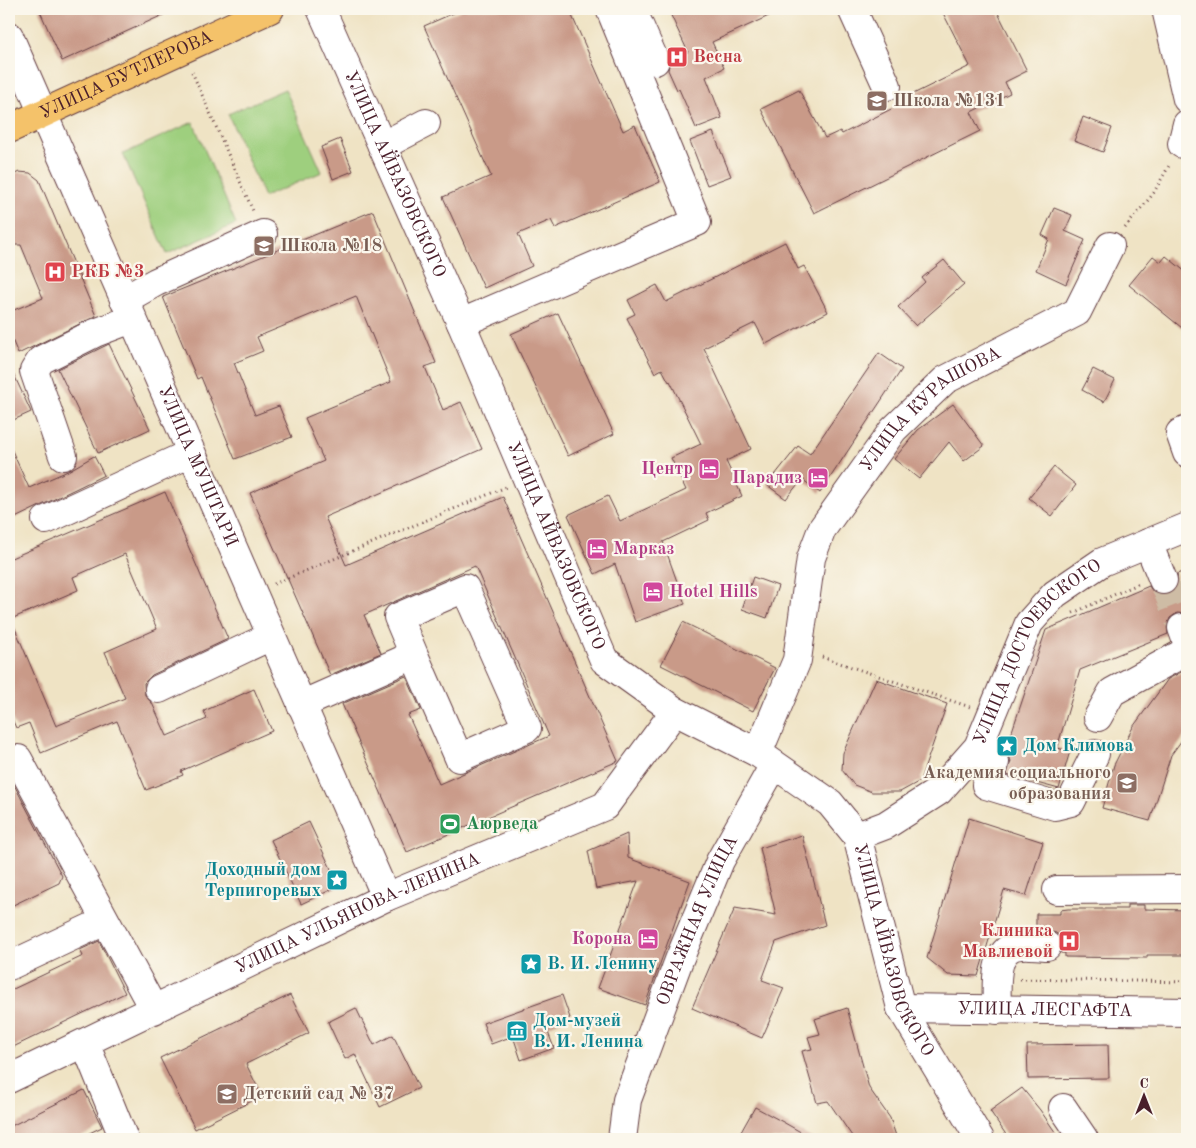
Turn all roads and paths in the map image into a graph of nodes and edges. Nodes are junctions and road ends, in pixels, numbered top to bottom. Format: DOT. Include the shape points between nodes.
graph roads {
  1 [pos="270,9"];
  2 [pos="321,9"];
  3 [pos="610,9"];
  4 [pos="632,9"];
  5 [pos="852,9"];
  6 [pos="1166,9"];
  7 [pos="9,38"];
  8 [pos="655,61"];
  9 [pos="192,72"];
  10 [pos="887,86"];
  11 [pos="1186,86"];
  12 [pos="43,113"];
  13 [pos="426,123"];
  14 [pos="9,129"];
  15 [pos="1184,134"];
  16 [pos="382,146"];
  17 [pos="263,234"];
  18 [pos="1110,246"];
  19 [pos="128,310"];
  20 [pos="461,323"];
  21 [pos="1187,430"];
  22 [pos="191,453"];
  23 [pos="1187,453"];
  24 [pos="62,456"];
  25 [pos="526,478"];
  26 [pos="46,520"];
  27 [pos="1187,527"];
  28 [pos="1148,543"];
  29 [pos="1161,577"];
  30 [pos="252,593"];
  31 [pos="1071,614"];
  32 [pos="271,636"];
  33 [pos="1185,640"];
  34 [pos="798,649"];
  35 [pos="414,655"];
  36 [pos="159,689"];
  37 [pos="301,705"];
  38 [pos="675,711"];
  39 [pos="1098,717"];
  40 [pos="987,726"];
  41 [pos="1095,754"];
  42 [pos="766,759"];
  43 [pos="9,764"];
  44 [pos="857,836"];
  45 [pos="1187,889"];
  46 [pos="1057,890"];
  47 [pos="386,897"];
  48 [pos="105,921"];
  49 [pos="1047,946"];
  50 [pos="9,966"];
  51 [pos="997,978"];
  52 [pos="1187,982"];
  53 [pos="901,1008"];
  54 [pos="154,1010"];
  55 [pos="997,1010"];
  56 [pos="1187,1012"];
  57 [pos="85,1042"];
  58 [pos="9,1079"];
  59 [pos="1063,1108"];
  60 [pos="124,1139"];
  61 [pos="622,1139"];
  62 [pos="980,1139"];
  63 [pos="1084,1139"];
  1 -- 12 [label="main road, УЛИЦА БУТЛЕРОВА"];
  2 -- 16 [label="street, УЛИЦА АЙВАЗОВСКОГО"];
  3 -- 20 [label="street" via="697,222"];
  4 -- 8 [label="street"];
  5 -- 10 [label="street"];
  6 -- 11 [label="street"];
  7 -- 12 [label="street, УЛИЦА МУШТАРИ"];
  9 -- 17 [label="path"];
  12 -- 14 [label="main road, УЛИЦА БУТЛЕРОВА"];
  12 -- 19 [label="street, УЛИЦА МУШТАРИ"];
  13 -- 16 [label="street"];
  15 -- 18 [label="path" via="1153,194"];
  16 -- 20 [label="street, УЛИЦА АЙВАЗОВСКОГО"];
  17 -- 19 [label="street" via="156,282"];
  18 -- 34 [label="street, УЛИЦА КУРАШОВА" via="1077,312 945,380 893,430 822,529 811,558"];
  19 -- 22 [label="street, УЛИЦА МУШТАРИ"];
  19 -- 24 [label="street" via="96,333 41,360 34,371"];
  20 -- 25 [label="street, УЛИЦА АЙВАЗОВСКОГО"];
  21 -- 23 [label="street" via="1180,433"];
  22 -- 26 [label="street"];
  22 -- 30 [label="street, УЛИЦА МУШТАРИ"];
  25 -- 30 [label="path"];
  25 -- 38 [label="street, УЛИЦА АЙВАЗОВСКОГО" via="604,660"];
  27 -- 28 [label="street, УЛИЦА ДОСТОЕВСКОГО"];
  28 -- 29 [label="street"];
  28 -- 40 [label="street, УЛИЦА ДОСТОЕВСКОГО" via="1102,562 1055,594 1029,623"];
  29 -- 31 [label="path"];
  30 -- 32 [label="street, УЛИЦА МУШТАРИ"];
  32 -- 36 [label="street"];
  32 -- 37 [label="street, УЛИЦА МУШТАРИ"];
  33 -- 39 [label="street" via="1112,692"];
  34 -- 40 [label="path"];
  34 -- 42 [label="street, УЛИЦА КУРАШОВА"];
  35 -- 35 [label="street" via="398,618 466,588 527,728 459,758"];
  35 -- 37 [label="street"];
  37 -- 47 [label="street, УЛИЦА МУШТАРИ"];
  38 -- 42 [label="street, УЛИЦА АЙВАЗОВСКОГО"];
  38 -- 47 [label="street, УЛИЦА УЛЬЯНОВА-ЛЕНИНА" via="604,806"];
  40 -- 41 [label="street" via="995,762 986,785 1055,806 1071,802"];
  40 -- 44 [label="street, УЛИЦА ДОСТОЕВСКОГО" via="978,747 939,791 886,825"];
  42 -- 44 [label="street, УЛИЦА АЙВАЗОВСКОГО" via="830,803"];
  42 -- 61 [label="street, ОВРАЖНАЯ УЛИЦА" via="679,960 627,1100"];
  43 -- 48 [label="street" via="18,759"];
  44 -- 53 [label="street, УЛИЦА АЙВАЗОВСКОГО"];
  45 -- 46 [label="street"];
  47 -- 54 [label="street, УЛИЦА УЛЬЯНОВА-ЛЕНИНА"];
  48 -- 50 [label="street"];
  48 -- 54 [label="street"];
  49 -- 51 [label="street" via="1018,945 1009,948 1002,957"];
  51 -- 52 [label="path"];
  51 -- 55 [label="street"];
  53 -- 55 [label="street, УЛИЦА ЛЕСГАФТА"];
  53 -- 62 [label="street, УЛИЦА АЙВАЗОВСКОГО"];
  54 -- 57 [label="street, УЛИЦА УЛЬЯНОВА-ЛЕНИНА"];
  55 -- 56 [label="street, УЛИЦА ЛЕСГАФТА"];
  57 -- 58 [label="street, УЛИЦА УЛЬЯНОВА-ЛЕНИНА"];
  57 -- 60 [label="street"];
  59 -- 63 [label="street"];
}
